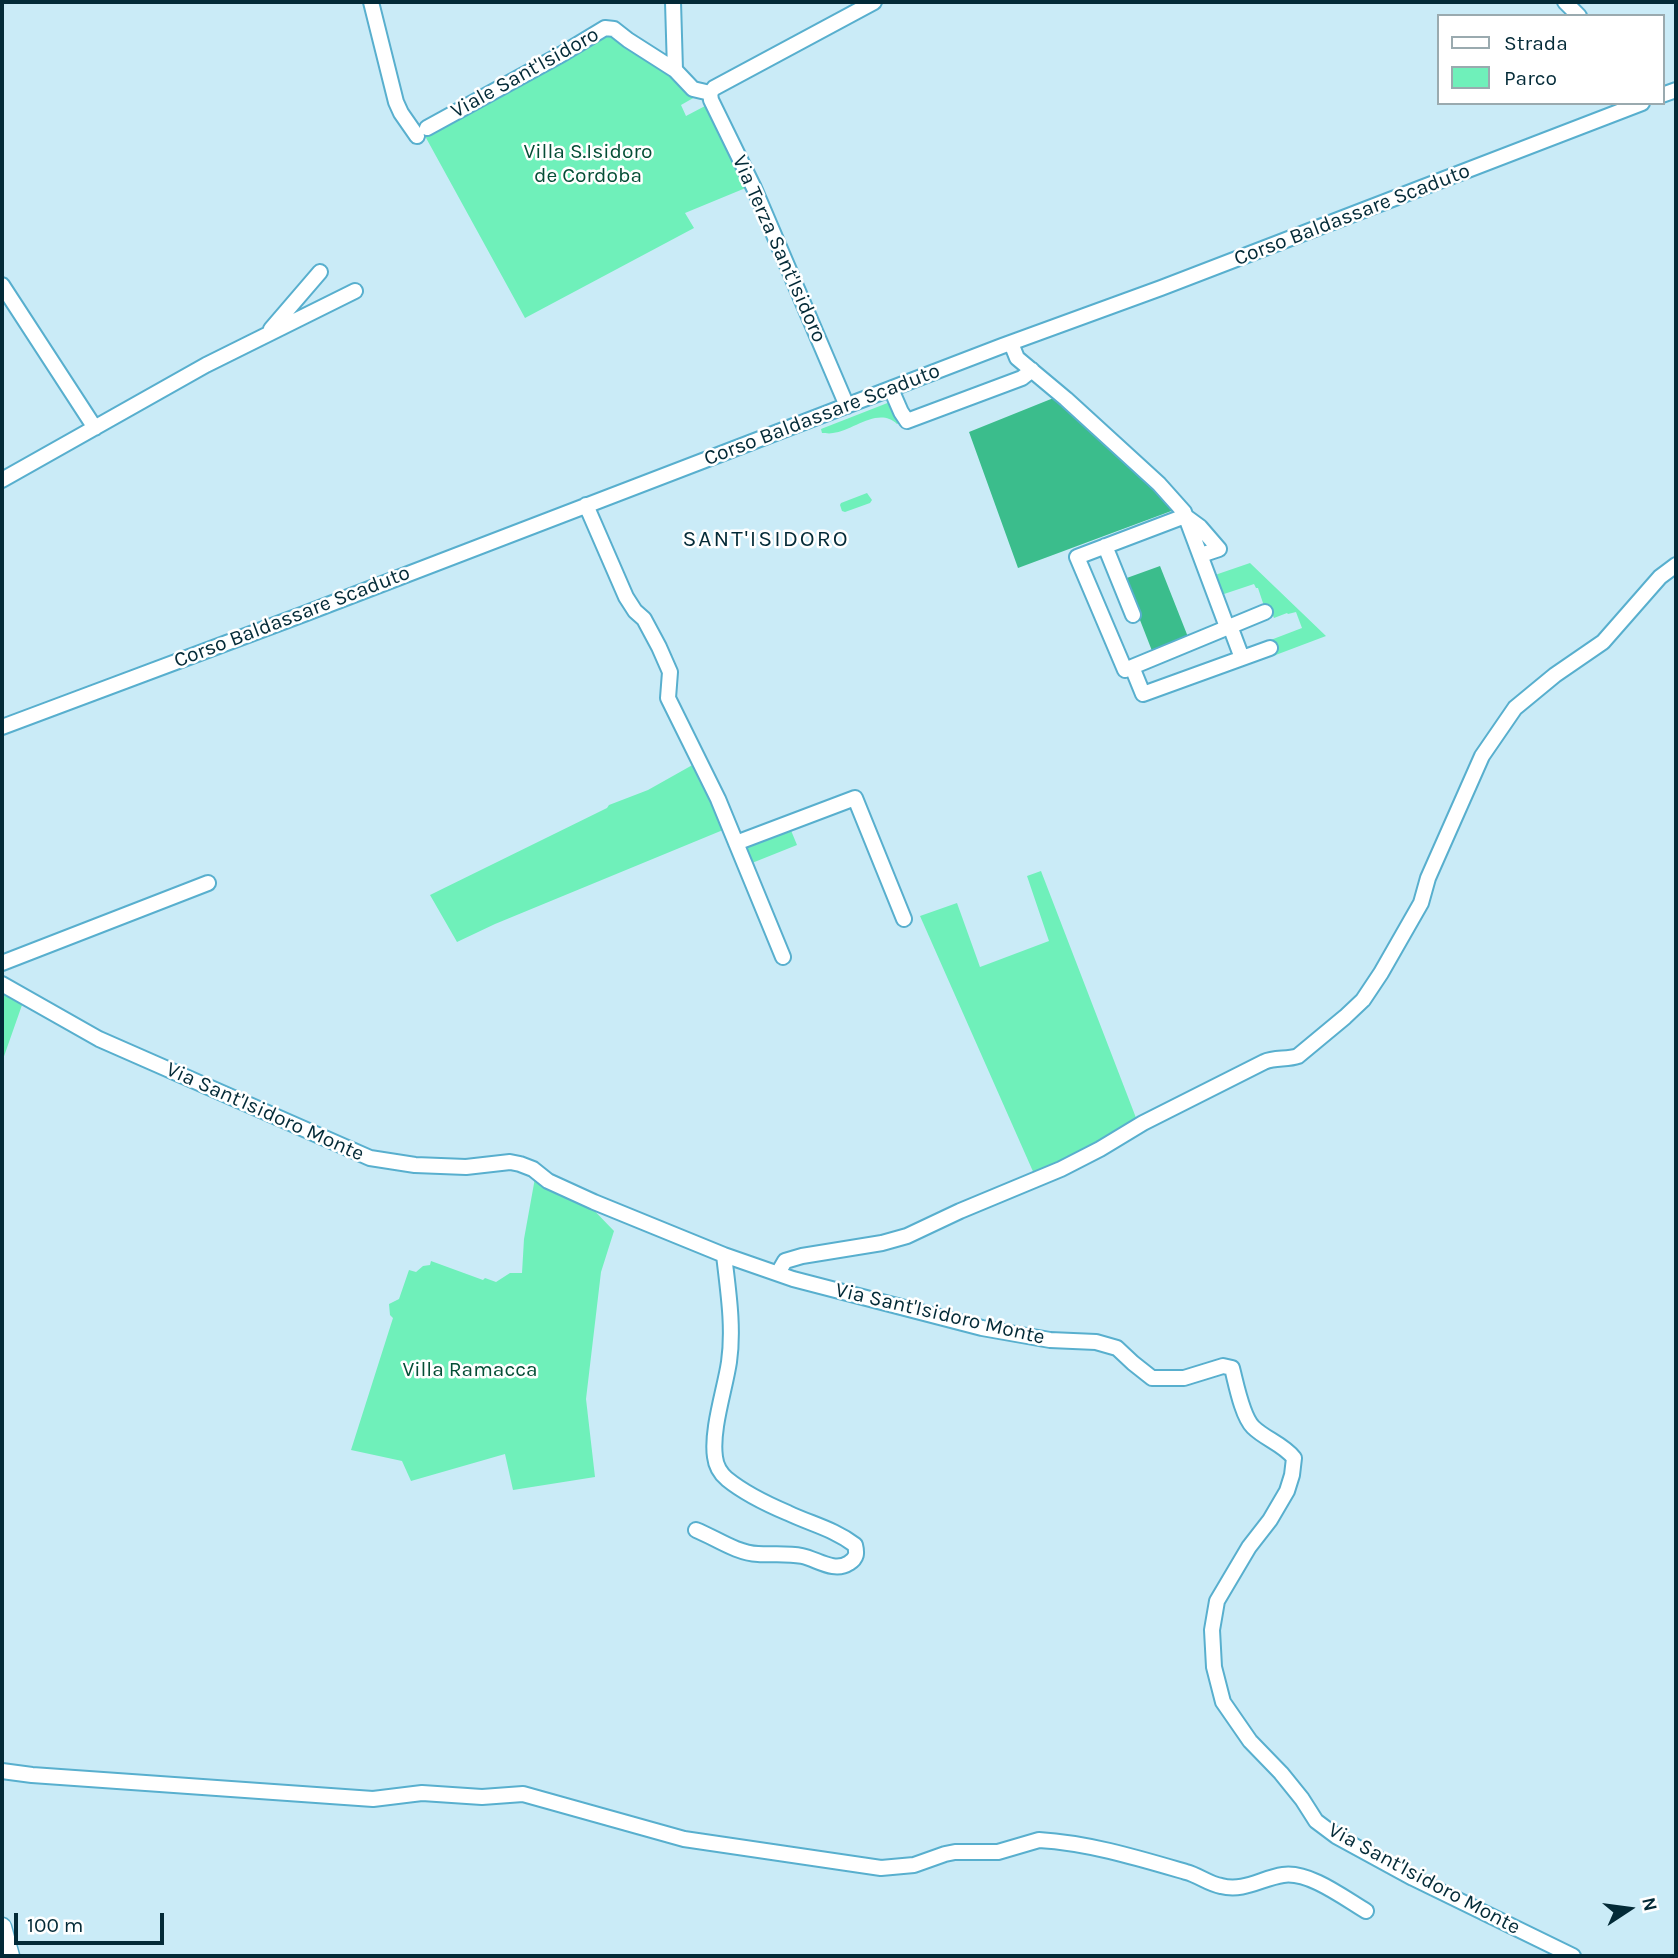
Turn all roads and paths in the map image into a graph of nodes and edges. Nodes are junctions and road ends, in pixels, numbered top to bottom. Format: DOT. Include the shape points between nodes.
graph roads {
  1 [pos="371,2"];
  2 [pos="673,2"];
  3 [pos="874,2"];
  4 [pos="675,70"];
  5 [pos="710,93"];
  6 [pos="1630,105"];
  7 [pos="1613,108"];
  8 [pos="320,272"];
  9 [pos="2,285"];
  10 [pos="355,291"];
  11 [pos="264,336"];
  12 [pos="1011,343"];
  13 [pos="1032,370"];
  14 [pos="891,389"];
  15 [pos="847,406"];
  16 [pos="95,428"];
  17 [pos="2,480"];
  18 [pos="586,505"];
  19 [pos="1185,516"];
  20 [pos="1105,546"];
  21 [pos="1676,565"];
  22 [pos="1265,611"];
  23 [pos="1133,615"];
  24 [pos="1228,626"];
  25 [pos="1270,648"];
  26 [pos="1242,658"];
  27 [pos="1132,667"];
  28 [pos="2,727"];
  29 [pos="736,843"];
  30 [pos="208,883"];
  31 [pos="904,919"];
  32 [pos="783,957"];
  33 [pos="2,963"];
  34 [pos="2,984"];
  35 [pos="724,1255"];
  36 [pos="778,1273"];
  37 [pos="696,1530"];
  38 [pos="2,1771"];
  39 [pos="1366,1911"];
  40 [pos="2,1927"];
  41 [pos="10,1956"];
  42 [pos="1573,1956"];
  1 -- 4 [label="street, Viale Sant'Isidoro" via="396,102 422,132 605,28 614,29"];
  2 -- 4 [label="street"];
  3 -- 5 [label="street"];
  4 -- 5 [label="street, Viale Sant'Isidoro" via="693,89"];
  5 -- 15 [label="street, Via Terza Sant'Isidoro"];
  6 -- 7 [label="street, Corso Baldassare Scaduto"];
  7 -- 12 [label="street, Corso Baldassare Scaduto"];
  8 -- 11 [label="street"];
  9 -- 16 [label="street"];
  10 -- 11 [label="street"];
  11 -- 16 [label="street"];
  12 -- 13 [label="street" via="1017,358"];
  12 -- 14 [label="street, Corso Baldassare Scaduto"];
  13 -- 14 [label="street" via="1022,379 907,421"];
  13 -- 19 [label="street" via="1159,484"];
  14 -- 15 [label="street, Corso Baldassare Scaduto"];
  15 -- 18 [label="street, Corso Baldassare Scaduto"];
  16 -- 17 [label="street"];
  18 -- 28 [label="street, Corso Baldassare Scaduto"];
  18 -- 29 [label="street" via="626,597 659,647 670,672 668,698"];
  19 -- 20 [label="street"];
  19 -- 24 [label="street"];
  20 -- 23 [label="street"];
  20 -- 27 [label="street" via="1077,557 1125,670"];
  21 -- 36 [label="street" via="1603,642 1515,708 1482,756 1421,903 1381,973 1363,1000 1298,1056 1270,1059 1061,1169 907,1236 802,1256 785,1262"];
  22 -- 24 [label="street"];
  24 -- 26 [label="street"];
  24 -- 27 [label="street"];
  25 -- 26 [label="street"];
  26 -- 27 [label="street" via="1143,694"];
  29 -- 31 [label="street" via="855,798"];
  29 -- 32 [label="street"];
  30 -- 33 [label="street"];
  34 -- 35 [label="street, Via Sant'Isidoro Monte" via="99,1039 370,1158 467,1167 520,1164 594,1202"];
  35 -- 36 [label="street, Via Sant'Isidoro Monte"];
  35 -- 37 [label="street" via="730,1359 714,1443 718,1471 762,1500 845,1537 857,1553 844,1566 830,1566 799,1555 743,1551"];
  36 -- 42 [label="street, Via Sant'Isidoro Monte" via="982,1328 1050,1340 1096,1342 1117,1348 1152,1377 1184,1378 1223,1366 1232,1368 1250,1425 1294,1458 1287,1491 1217,1601 1212,1630 1214,1667 1223,1702 1316,1821 1336,1836"];
  38 -- 39 [label="street" via="373,1799 422,1793 523,1794 684,1839 881,1868 914,1865 945,1854 998,1852 1040,1840 1083,1845 1190,1873 1221,1886 1249,1886 1285,1875 1302,1877"];
  40 -- 41 [label="main road"];
}
